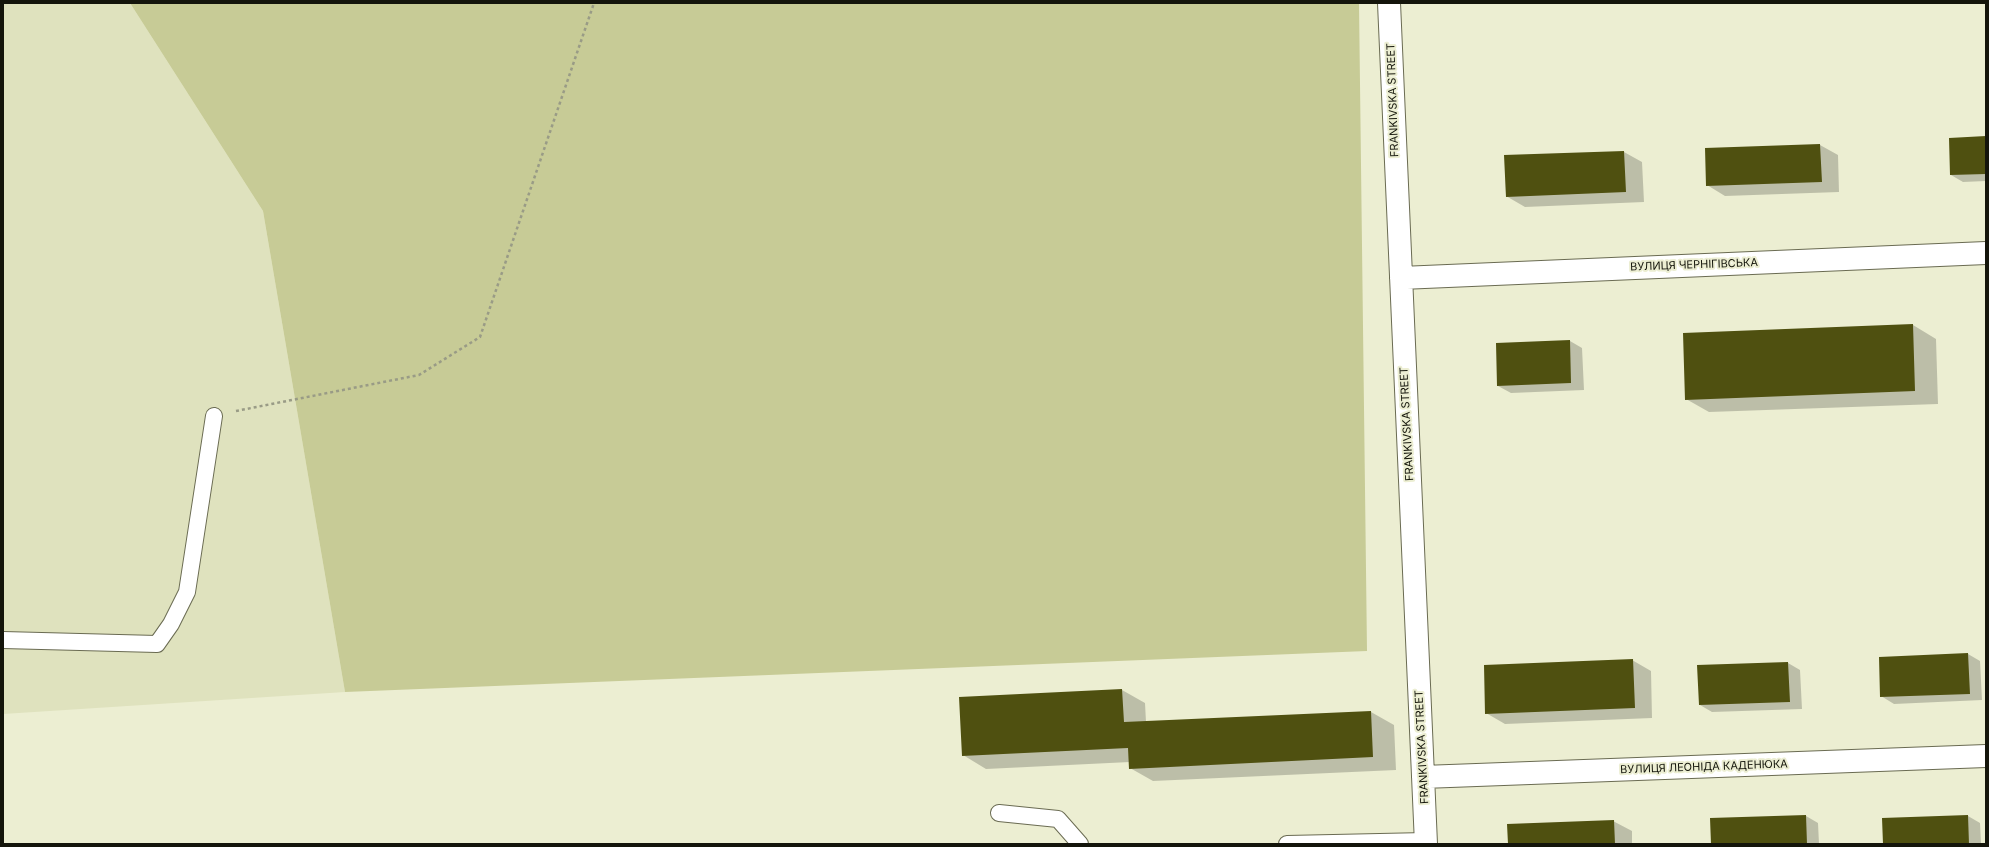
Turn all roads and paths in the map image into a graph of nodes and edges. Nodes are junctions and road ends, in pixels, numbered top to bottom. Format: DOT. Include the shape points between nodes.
graph roads {
  1 [pos="594,3"];
  2 [pos="1389,3"];
  3 [pos="1986,253"];
  4 [pos="1401,278"];
  5 [pos="214,416"];
  6 [pos="3,640"];
  7 [pos="1986,756"];
  8 [pos="1423,777"];
  9 [pos="999,813"];
  10 [pos="1426,842"];
  11 [pos="1080,844"];
  12 [pos="1287,844"];
  1 -- 5 [label="path" via="480,337 419,375"];
  2 -- 4 [label="street, FRANKIVSKA STREET"];
  3 -- 4 [label="street, ВУЛИЦЯ ЧЕРНІГІВСЬКА"];
  4 -- 8 [label="street, FRANKIVSKA STREET"];
  5 -- 6 [label="lane" via="187,592 172,624 157,644"];
  7 -- 8 [label="street, ВУЛИЦЯ ЛЕОНІДА КАДЕНЮКА"];
  8 -- 10 [label="street, FRANKIVSKA STREET"];
  9 -- 11 [label="lane" via="1058,819"];
  10 -- 12 [label="lane"];
}
